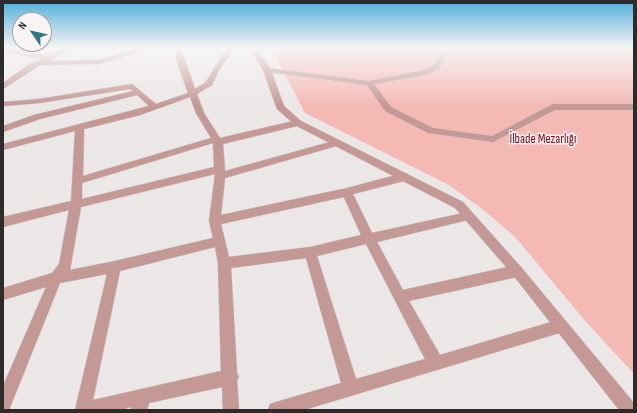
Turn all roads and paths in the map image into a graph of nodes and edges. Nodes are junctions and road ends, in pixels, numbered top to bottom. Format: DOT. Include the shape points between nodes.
graph roads {
  1 [pos="33,67"];
  2 [pos="183,67"];
  3 [pos="217,67"];
  4 [pos="265,67"];
  5 [pos="434,67"];
  6 [pos="267,70"];
  7 [pos="368,83"];
  8 [pos="3,87"];
  9 [pos="138,92"];
  10 [pos="192,94"];
  11 [pos="3,104"];
  12 [pos="156,107"];
  13 [pos="634,107"];
  14 [pos="298,123"];
  15 [pos="80,128"];
  16 [pos="3,130"];
  17 [pos="217,141"];
  18 [pos="337,143"];
  19 [pos="3,147"];
  20 [pos="220,172"];
  21 [pos="404,177"];
  22 [pos="77,181"];
  23 [pos="347,192"];
  24 [pos="76,203"];
  25 [pos="468,216"];
  26 [pos="215,221"];
  27 [pos="3,222"];
  28 [pos="369,240"];
  29 [pos="219,241"];
  30 [pos="310,252"];
  31 [pos="224,263"];
  32 [pos="115,267"];
  33 [pos="517,271"];
  34 [pos="56,278"];
  35 [pos="3,294"];
  36 [pos="400,297"];
  37 [pos="561,326"];
  38 [pos="436,364"];
  39 [pos="231,377"];
  40 [pos="351,390"];
  41 [pos="4,401"];
  42 [pos="141,403"];
  43 [pos="82,410"];
  44 [pos="88,410"];
  45 [pos="231,410"];
  46 [pos="276,410"];
  47 [pos="629,410"];
  1 -- 8 [label="street"];
  2 -- 10 [label="street"];
  3 -- 10 [label="street" via="209,83"];
  4 -- 6 [label="street"];
  5 -- 7 [label="street" via="427,72"];
  6 -- 7 [label="street"];
  6 -- 14 [label="street" via="280,107"];
  7 -- 13 [label="street" via="388,109 431,131 493,139 554,107"];
  9 -- 11 [label="street" via="132,86 39,101"];
  9 -- 12 [label="street"];
  9 -- 16 [label="street" via="37,117"];
  10 -- 12 [label="street"];
  10 -- 17 [label="street"];
  12 -- 15 [label="street"];
  14 -- 17 [label="street"];
  14 -- 18 [label="street"];
  15 -- 19 [label="street"];
  15 -- 22 [label="street"];
  17 -- 20 [label="street"];
  17 -- 22 [label="street"];
  18 -- 20 [label="street"];
  18 -- 21 [label="street"];
  20 -- 24 [label="street"];
  20 -- 26 [label="street"];
  21 -- 23 [label="street"];
  21 -- 25 [label="street" via="459,205"];
  22 -- 24 [label="street"];
  23 -- 26 [label="street"];
  23 -- 28 [label="street"];
  24 -- 27 [label="street"];
  24 -- 34 [label="street" via="65,266"];
  25 -- 28 [label="street"];
  25 -- 33 [label="street"];
  26 -- 29 [label="street"];
  28 -- 30 [label="street"];
  28 -- 36 [label="street"];
  29 -- 31 [label="street"];
  29 -- 32 [label="street"];
  30 -- 31 [label="street"];
  30 -- 40 [label="street"];
  31 -- 39 [label="street"];
  32 -- 34 [label="street"];
  32 -- 43 [label="street"];
  33 -- 36 [label="street"];
  33 -- 37 [label="street"];
  34 -- 35 [label="street"];
  34 -- 41 [label="street"];
  36 -- 38 [label="street"];
  37 -- 38 [label="street"];
  37 -- 47 [label="street"];
  38 -- 40 [label="street"];
  39 -- 42 [label="street"];
  39 -- 45 [label="street"];
  40 -- 46 [label="street"];
  42 -- 44 [label="street"];
}
